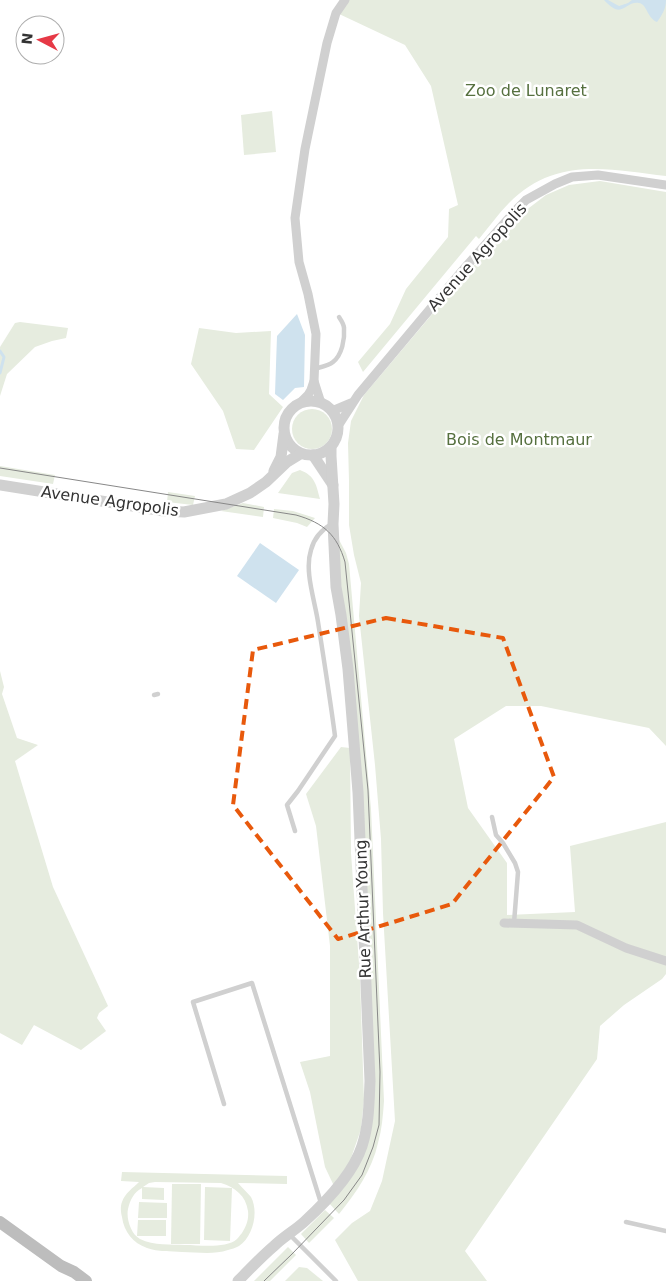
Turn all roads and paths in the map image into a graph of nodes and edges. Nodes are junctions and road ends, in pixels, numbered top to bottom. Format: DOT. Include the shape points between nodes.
graph roads {
  1 [pos="344,0"];
  2 [pos="666,185"];
  3 [pos="340,317"];
  4 [pos="314,369"];
  5 [pos="314,381"];
  6 [pos="353,401"];
  7 [pos="300,403"];
  8 [pos="322,403"];
  9 [pos="332,411"];
  10 [pos="338,426"];
  11 [pos="284,434"];
  12 [pos="331,446"];
  13 [pos="300,454"];
  14 [pos="313,455"];
  15 [pos="271,476"];
  16 [pos="0,485"];
  17 [pos="334,487"];
  18 [pos="333,524"];
  19 [pos="492,817"];
  20 [pos="295,831"];
  21 [pos="504,923"];
  22 [pos="514,923"];
  23 [pos="666,961"];
  24 [pos="224,1104"];
  25 [pos="321,1204"];
  26 [pos="0,1222"];
  27 [pos="626,1222"];
  28 [pos="666,1231"];
  29 [pos="289,1234"];
  30 [pos="85,1281"];
  31 [pos="238,1281"];
  32 [pos="336,1281"];
  1 -- 4 [label="street" via="327,43 305,148 295,218 299,262 316,334"];
  2 -- 6 [label="street, Avenue Agropolis" via="598,175 572,177 526,200"];
  3 -- 4 [label="lane" via="344,326 341,352 332,363"];
  4 -- 5 [label="street"];
  5 -- 7 [label="street" via="308,396"];
  5 -- 8 [label="street"];
  6 -- 9 [label="street, Avenue Agropolis"];
  6 -- 10 [label="street, Avenue Agropolis"];
  7 -- 8 [label="street" via="312,400"];
  7 -- 11 [label="street" via="286,416"];
  8 -- 9 [label="street"];
  9 -- 10 [label="street"];
  10 -- 12 [label="street" via="337,437"];
  11 -- 13 [label="street" via="291,447"];
  11 -- 15 [label="street, Avenue Agropolis" via="281,457"];
  12 -- 14 [label="street" via="325,452"];
  12 -- 17 [label="street, Rue Arthur Young"];
  13 -- 14 [label="street"];
  13 -- 15 [label="street, Avenue Agropolis"];
  14 -- 17 [label="street"];
  15 -- 16 [label="street, Avenue Agropolis" via="250,493 226,504 184,512"];
  17 -- 18 [label="street, Rue Arthur Young"];
  18 -- 20 [label="lane" via="322,530 313,544 309,573 335,736 287,805"];
  18 -- 25 [label="street, Rue Arthur Young" via="336,587 348,669 358,792 370,1081 367,1128 362,1147 342,1183"];
  19 -- 22 [label="lane" via="496,835 516,863 518,872"];
  21 -- 22 [label="street"];
  22 -- 23 [label="street" via="577,925 626,948"];
  24 -- 25 [label="lane" via="193,1002 252,983"];
  25 -- 29 [label="street, Rue Arthur Young"];
  26 -- 30 [label="main road"];
  27 -- 28 [label="lane"];
  29 -- 31 [label="street, Rue Arthur Young"];
  29 -- 32 [label="lane"];
}
